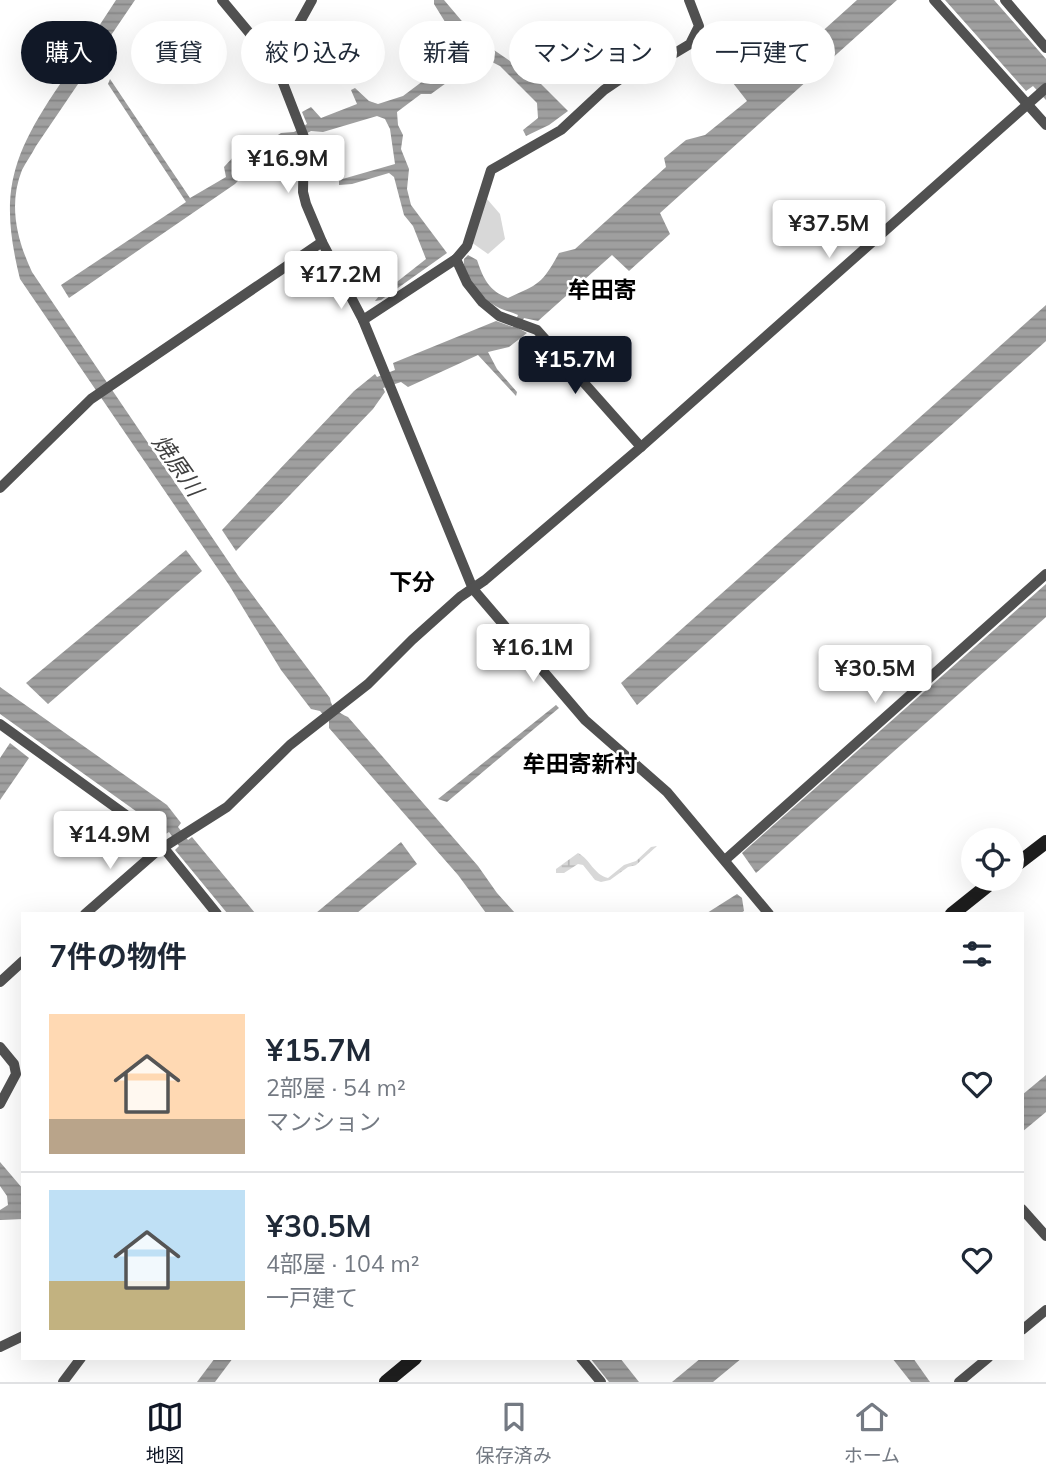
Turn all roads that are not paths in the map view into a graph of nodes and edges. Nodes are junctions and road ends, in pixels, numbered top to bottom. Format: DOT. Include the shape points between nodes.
graph roads {
  1 [pos="222,0"];
  2 [pos="312,0"];
  3 [pos="689,0"];
  4 [pos="934,0"];
  5 [pos="1005,0"];
  6 [pos="300,21"];
  7 [pos="241,23"];
  8 [pos="1046,48"];
  9 [pos="284,84"];
  10 [pos="1046,88"];
  11 [pos="1027,104"];
  12 [pos="1046,125"];
  13 [pos="322,242"];
  14 [pos="456,259"];
  15 [pos="363,320"];
  16 [pos="641,447"];
  17 [pos="0,488"];
  18 [pos="1046,574"];
  19 [pos="472,589"];
  20 [pos="0,724"];
  21 [pos="1046,842"];
  22 [pos="163,847"];
  23 [pos="1024,858"];
  24 [pos="725,860"];
  25 [pos="981,891"];
  26 [pos="87,912"];
  27 [pos="215,912"];
  28 [pos="767,912"];
  29 [pos="954,912"];
  30 [pos="21,963"];
  31 [pos="0,982"];
  32 [pos="0,1047"];
  33 [pos="0,1104"];
  34 [pos="1024,1211"];
  35 [pos="1046,1236"];
  36 [pos="1046,1310"];
  37 [pos="1024,1328"];
  38 [pos="21,1337"];
  39 [pos="0,1347"];
  40 [pos="80,1360"];
  41 [pos="413,1360"];
  42 [pos="583,1360"];
  43 [pos="986,1360"];
  44 [pos="63,1382"];
  45 [pos="386,1382"];
  46 [pos="601,1382"];
  47 [pos="959,1382"];
  1 -- 7 [label="street"];
  2 -- 6 [label="street"];
  3 -- 14 [label="street" via="699,26 690,44 629,73 561,130 491,170 467,246"];
  4 -- 11 [label="street"];
  5 -- 8 [label="street"];
  9 -- 13 [label="street" via="304,137 303,192"];
  10 -- 11 [label="street"];
  11 -- 12 [label="street"];
  11 -- 16 [label="street"];
  13 -- 15 [label="street"];
  13 -- 17 [label="street" via="91,399"];
  14 -- 15 [label="street"];
  14 -- 16 [label="street" via="482,302 499,316 537,330"];
  15 -- 19 [label="street"];
  16 -- 19 [label="street"];
  18 -- 24 [label="street"];
  19 -- 22 [label="street" via="368,684 290,745 227,807"];
  19 -- 24 [label="street" via="585,720 667,792"];
  20 -- 22 [label="street" via="144,828"];
  21 -- 23 [label="street"];
  22 -- 26 [label="street"];
  22 -- 27 [label="street"];
  24 -- 28 [label="street"];
  25 -- 29 [label="street"];
  30 -- 31 [label="street"];
  32 -- 33 [label="street" via="16,1074"];
  34 -- 35 [label="street"];
  36 -- 37 [label="street"];
  38 -- 39 [label="street"];
  40 -- 44 [label="street"];
  41 -- 45 [label="street"];
  42 -- 46 [label="street"];
  43 -- 47 [label="street"];
}
